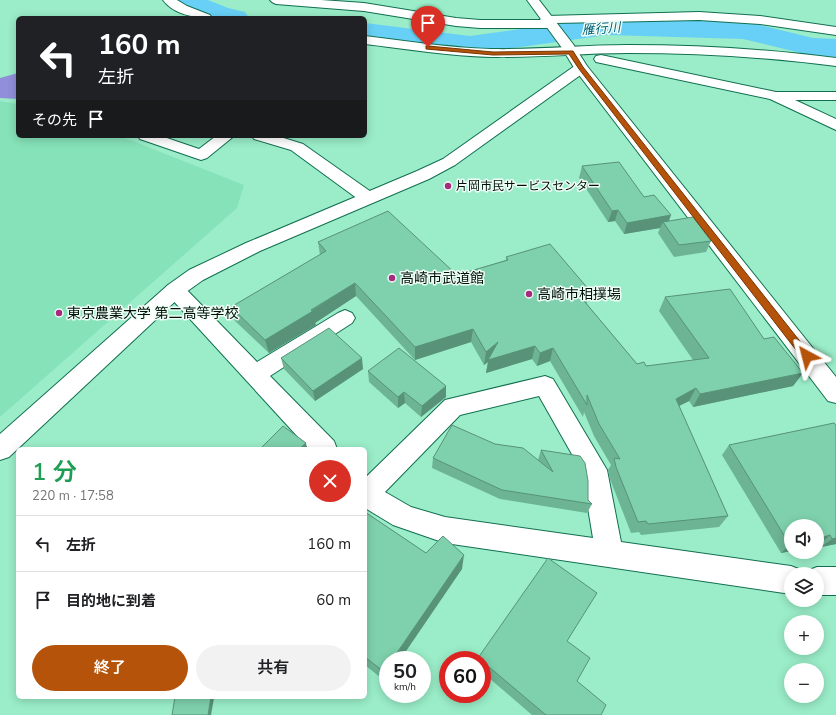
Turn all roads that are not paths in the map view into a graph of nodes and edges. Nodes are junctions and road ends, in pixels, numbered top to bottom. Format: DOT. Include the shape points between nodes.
graph roads {
  1 [pos="169,0"];
  2 [pos="276,0"];
  3 [pos="533,0"];
  4 [pos="619,6"];
  5 [pos="201,16"];
  6 [pos="625,19"];
  7 [pos="550,24"];
  8 [pos="836,31"];
  9 [pos="367,40"];
  10 [pos="570,50"];
  11 [pos="836,62"];
  12 [pos="581,68"];
  13 [pos="774,96"];
  14 [pos="836,96"];
  15 [pos="836,125"];
  16 [pos="152,138"];
  17 [pos="223,138"];
  18 [pos="266,138"];
  19 [pos="368,198"];
  20 [pos="175,290"];
  21 [pos="345,318"];
  22 [pos="255,374"];
  23 [pos="836,394"];
  24 [pos="323,447"];
  25 [pos="0,449"];
  26 [pos="367,491"];
  27 [pos="367,493"];
  28 [pos="610,554"];
  29 [pos="784,579"];
  30 [pos="824,581"];
  31 [pos="836,581"];
  1 -- 5 [label="street"];
  2 -- 7 [label="street" via="364,7 456,22"];
  3 -- 7 [label="street"];
  4 -- 6 [label="street"];
  6 -- 7 [label="street"];
  6 -- 8 [label="street" via="698,12"];
  7 -- 10 [label="street"];
  9 -- 10 [label="street" via="468,52"];
  10 -- 11 [label="street" via="769,53"];
  10 -- 12 [label="street"];
  10 -- 13 [label="street"];
  12 -- 19 [label="street" via="449,162"];
  12 -- 23 [label="street"];
  13 -- 14 [label="street"];
  13 -- 15 [label="street"];
  16 -- 17 [label="street" via="201,155"];
  18 -- 19 [label="street" via="297,148"];
  19 -- 20 [label="street" via="253,247 196,275"];
  20 -- 22 [label="street"];
  20 -- 25 [label="street"];
  21 -- 22 [label="street"];
  22 -- 24 [label="street"];
  26 -- 28 [label="street" via="453,407 545,385 594,470"];
  27 -- 28 [label="street" via="386,508 412,521 445,530"];
  28 -- 29 [label="street"];
  30 -- 31 [label="street"];
}
